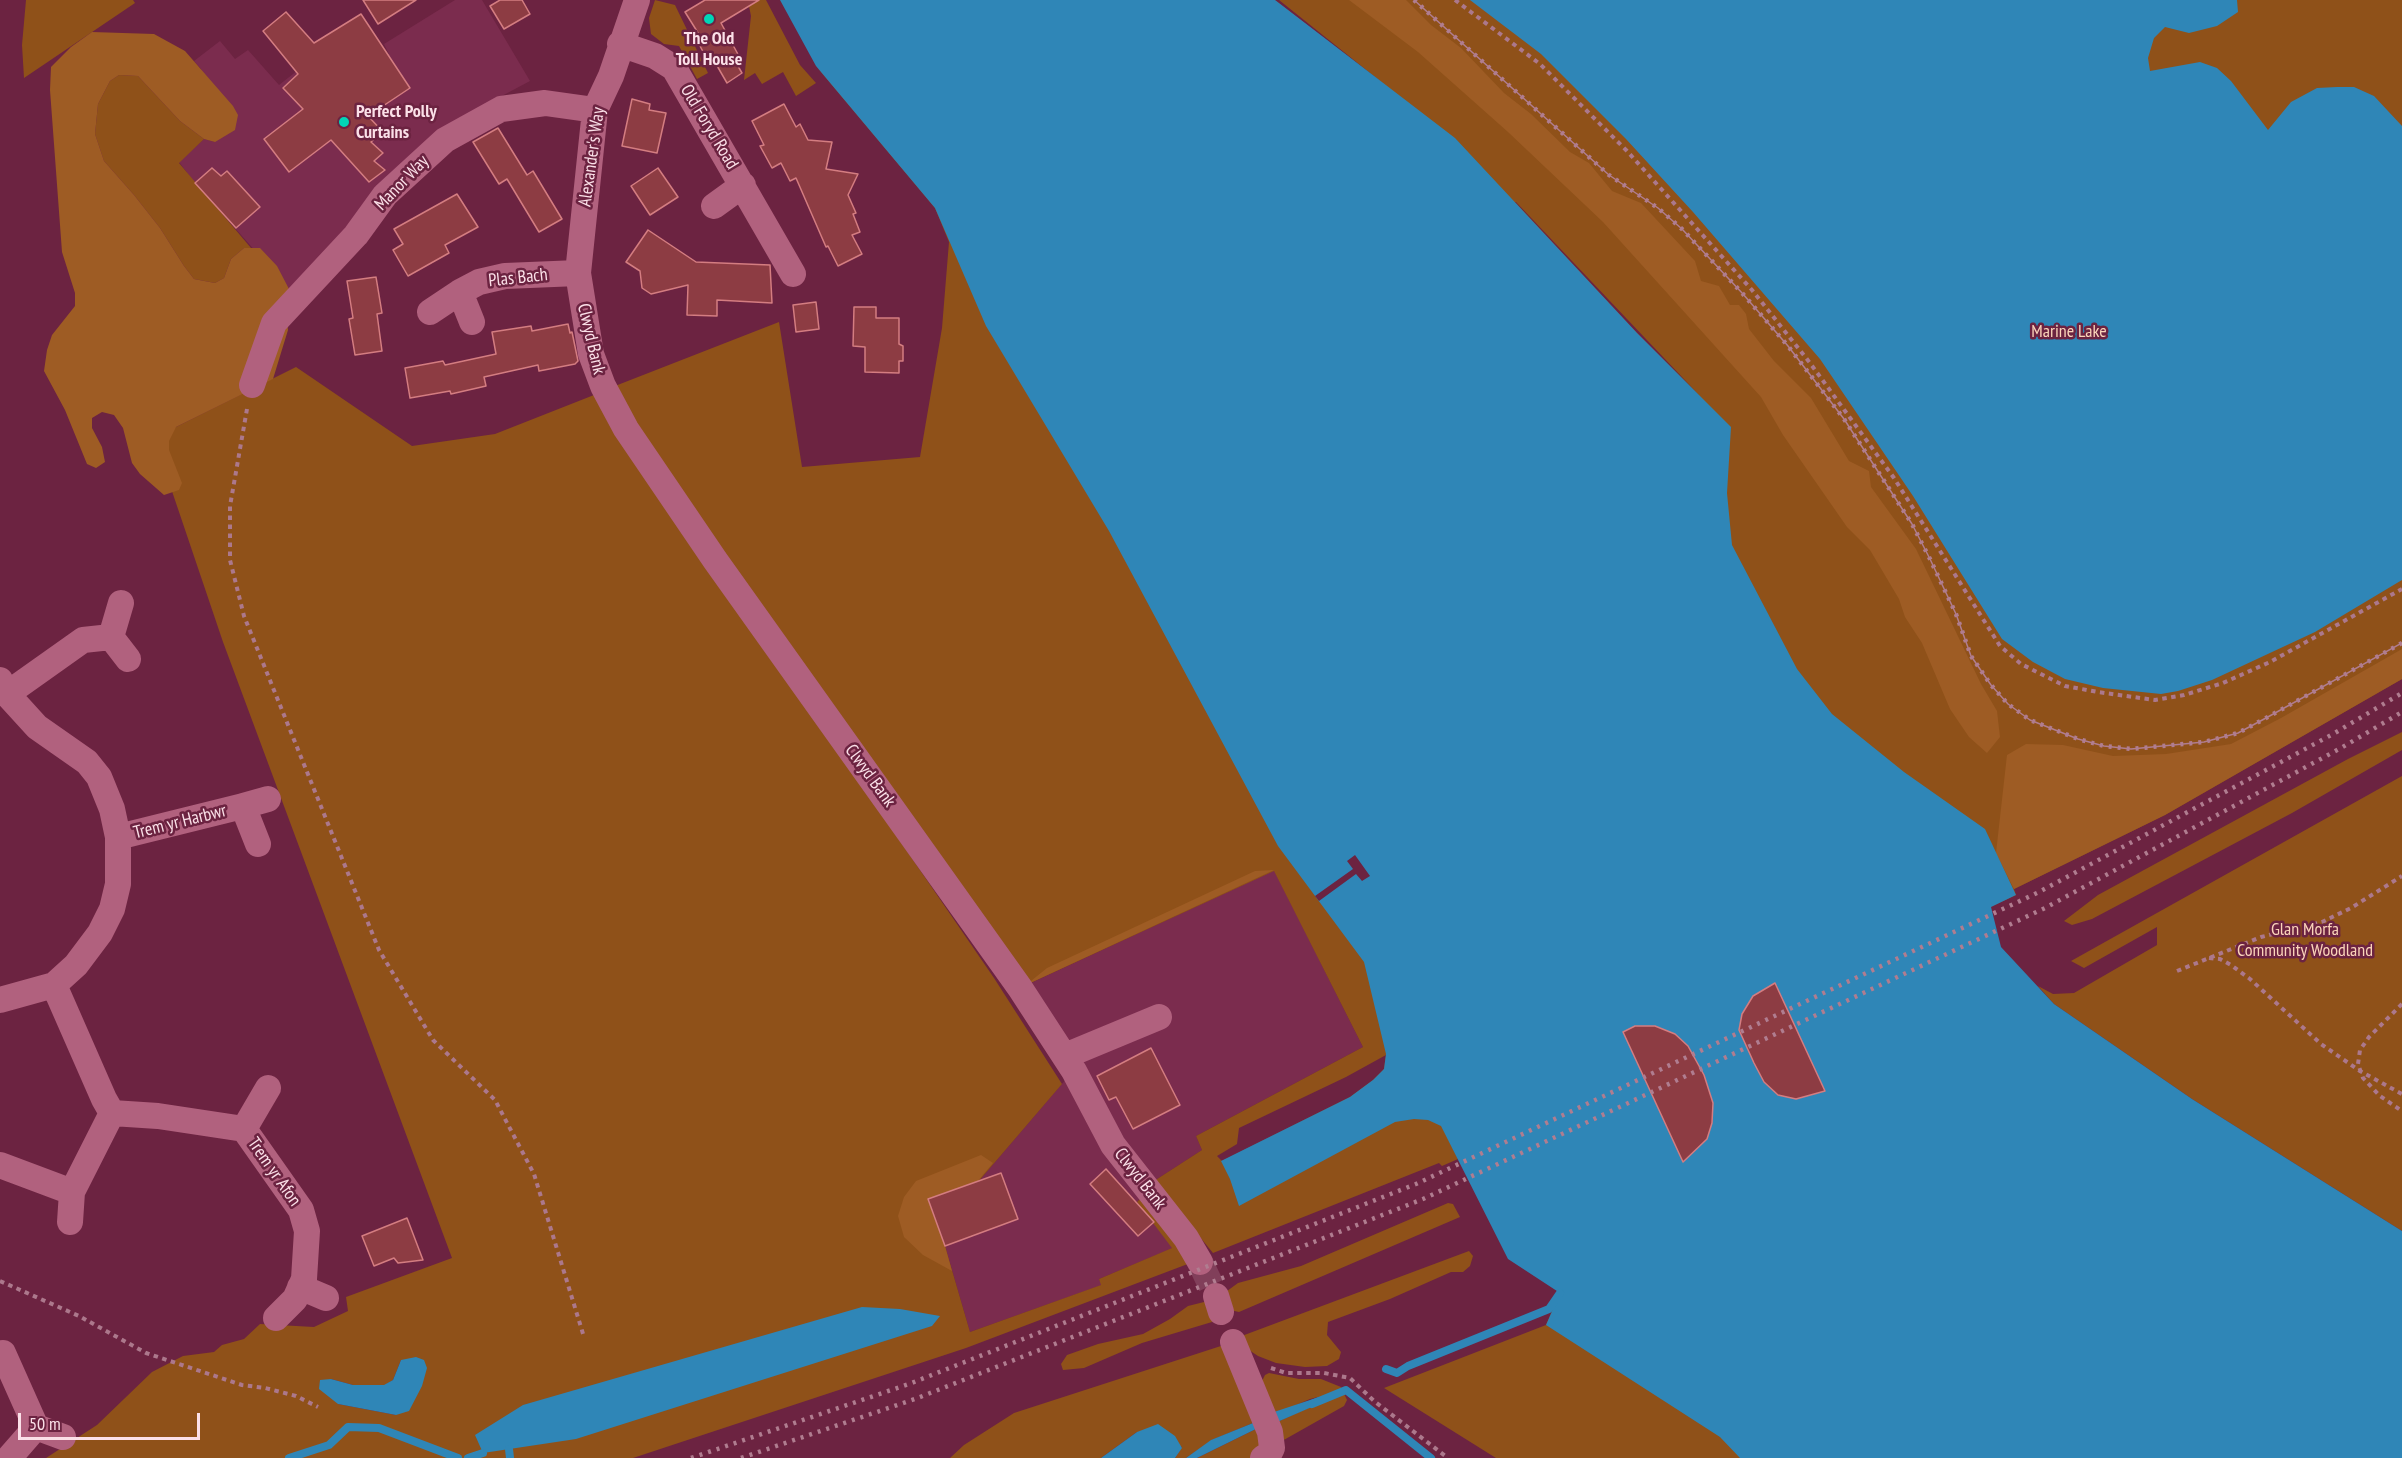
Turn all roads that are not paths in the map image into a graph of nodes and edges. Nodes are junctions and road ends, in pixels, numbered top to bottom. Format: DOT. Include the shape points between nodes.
graph roads {
  1 [pos="637,0"];
  2 [pos="620,44"];
  3 [pos="595,110"];
  4 [pos="743,185"];
  5 [pos="714,206"];
  6 [pos="578,273"];
  7 [pos="793,274"];
  8 [pos="460,292"];
  9 [pos="430,312"];
  10 [pos="472,322"];
  11 [pos="252,385"];
  12 [pos="120,603"];
  13 [pos="111,637"];
  14 [pos="128,659"];
  15 [pos="4,687"];
  16 [pos="268,800"];
  17 [pos="243,806"];
  18 [pos="118,837"];
  19 [pos="258,844"];
  20 [pos="54,986"];
  21 [pos="0,1000"];
  22 [pos="1160,1017"];
  23 [pos="1065,1056"];
  24 [pos="268,1088"];
  25 [pos="112,1113"];
  26 [pos="244,1129"];
  27 [pos="0,1165"];
  28 [pos="72,1192"];
  29 [pos="70,1222"];
  30 [pos="1200,1262"];
  31 [pos="300,1287"];
  32 [pos="326,1298"];
  33 [pos="276,1318"];
  34 [pos="1237,1352"];
  35 [pos="3,1353"];
  36 [pos="36,1427"];
  37 [pos="63,1437"];
  38 [pos="9,1458"];
  39 [pos="1263,1458"];
  1 -- 2 [label="street"];
  2 -- 3 [label="street, Alexander's Way"];
  2 -- 4 [label="street, Old Foryd Road" via="655,56 674,68"];
  3 -- 6 [label="street, Alexander's Way"];
  3 -- 11 [label="street, Manor Way" via="545,103 501,109 445,140 385,195 356,235 274,323"];
  4 -- 5 [label="street, Old Foryd Road"];
  4 -- 7 [label="street, Old Foryd Road"];
  6 -- 8 [label="street, Plas Bach" via="505,276 479,282"];
  6 -- 23 [label="street, Clwyd Bank" via="591,354 626,429"];
  8 -- 9 [label="street, Plas Bach"];
  8 -- 10 [label="street"];
  12 -- 13 [label="street"];
  13 -- 14 [label="street"];
  13 -- 15 [label="street" via="83,640"];
  15 -- 18 [label="street" via="37,727 87,762 99,777"];
  16 -- 17 [label="street, Trem yr Harbwr"];
  17 -- 18 [label="street, Trem yr Harbwr"];
  17 -- 19 [label="street, Trem yr Harbwr"];
  18 -- 20 [label="street" via="118,884 112,909 76,965"];
  20 -- 21 [label="street"];
  20 -- 25 [label="street"];
  22 -- 23 [label="street"];
  23 -- 30 [label="street, Clwyd Bank" via="1113,1145 1186,1238"];
  24 -- 26 [label="street, Trem yr Afon"];
  25 -- 26 [label="street, Trem yr Afon"];
  25 -- 28 [label="street"];
  26 -- 31 [label="street, Trem yr Afon" via="301,1210 307,1231"];
  27 -- 28 [label="street"];
  28 -- 29 [label="street"];
  31 -- 32 [label="street"];
  31 -- 33 [label="street, Trem yr Afon" via="295,1299"];
  34 -- 39 [label="street" via="1270,1432 1272,1448"];
  35 -- 36 [label="street"];
  36 -- 37 [label="street"];
  36 -- 38 [label="street"];
}
